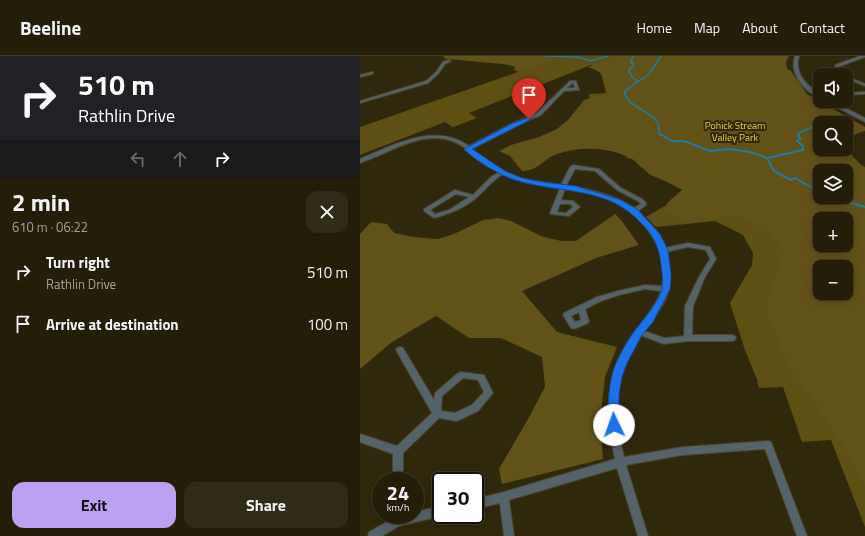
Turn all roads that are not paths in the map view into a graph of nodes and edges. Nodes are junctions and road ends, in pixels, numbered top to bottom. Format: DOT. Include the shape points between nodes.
graph roads {
  1 [pos="797,56"];
  2 [pos="864,56"];
  3 [pos="449,61"];
  4 [pos="837,68"];
  5 [pos="372,73"];
  6 [pos="360,76"];
  7 [pos="853,80"];
  8 [pos="865,85"];
  9 [pos="562,90"];
  10 [pos="813,91"];
  11 [pos="865,92"];
  12 [pos="853,93"];
  13 [pos="360,102"];
  14 [pos="842,108"];
  15 [pos="865,120"];
  16 [pos="467,149"];
  17 [pos="360,161"];
  18 [pos="503,172"];
  19 [pos="562,186"];
  20 [pos="474,198"];
  21 [pos="558,202"];
  22 [pos="634,211"];
  23 [pos="664,250"];
  24 [pos="666,289"];
  25 [pos="582,309"];
  26 [pos="639,332"];
  27 [pos="688,338"];
  28 [pos="732,338"];
  29 [pos="400,350"];
  30 [pos="437,414"];
  31 [pos="360,438"];
  32 [pos="398,451"];
  33 [pos="621,462"];
  34 [pos="398,472"];
  35 [pos="504,497"];
  36 [pos="484,502"];
  37 [pos="389,524"];
  38 [pos="372,536"];
  39 [pos="509,536"];
  40 [pos="643,536"];
  41 [pos="802,536"];
  1 -- 10 [label="street" via="795,68 799,77"];
  2 -- 4 [label="street" via="836,66"];
  3 -- 13 [label="street" via="444,63 437,74 427,82"];
  5 -- 6 [label="street"];
  7 -- 8 [label="street"];
  9 -- 16 [label="street" via="539,114"];
  11 -- 12 [label="street"];
  14 -- 15 [label="street"];
  16 -- 17 [label="street" via="454,139 429,136"];
  16 -- 18 [label="street"];
  18 -- 19 [label="street" via="514,178"];
  18 -- 20 [label="street" via="493,178"];
  19 -- 21 [label="street"];
  19 -- 22 [label="street" via="599,194 618,201"];
  19 -- 22 [label="street" via="574,167 597,170 619,189 643,203"];
  20 -- 20 [label="street" via="455,192 426,210 434,216"];
  22 -- 23 [label="street" via="656,234"];
  23 -- 24 [label="street"];
  23 -- 27 [label="street" via="688,244 708,248 714,259 702,277 689,306"];
  24 -- 25 [label="street" via="645,287 624,291 599,299"];
  24 -- 26 [label="street" via="650,320"];
  26 -- 27 [label="street" via="664,341"];
  26 -- 33 [label="street" via="622,362 613,394 612,417"];
  27 -- 28 [label="street"];
  29 -- 30 [label="street"];
  30 -- 30 [label="street" via="438,395 461,375 481,377 488,393 475,408 456,417"];
  30 -- 32 [label="street"];
  31 -- 32 [label="street"];
  32 -- 34 [label="street"];
  33 -- 35 [label="street"];
  33 -- 40 [label="street"];
  33 -- 41 [label="street" via="684,451 768,445"];
  35 -- 36 [label="street"];
  35 -- 39 [label="street"];
  37 -- 38 [label="street"];
}
